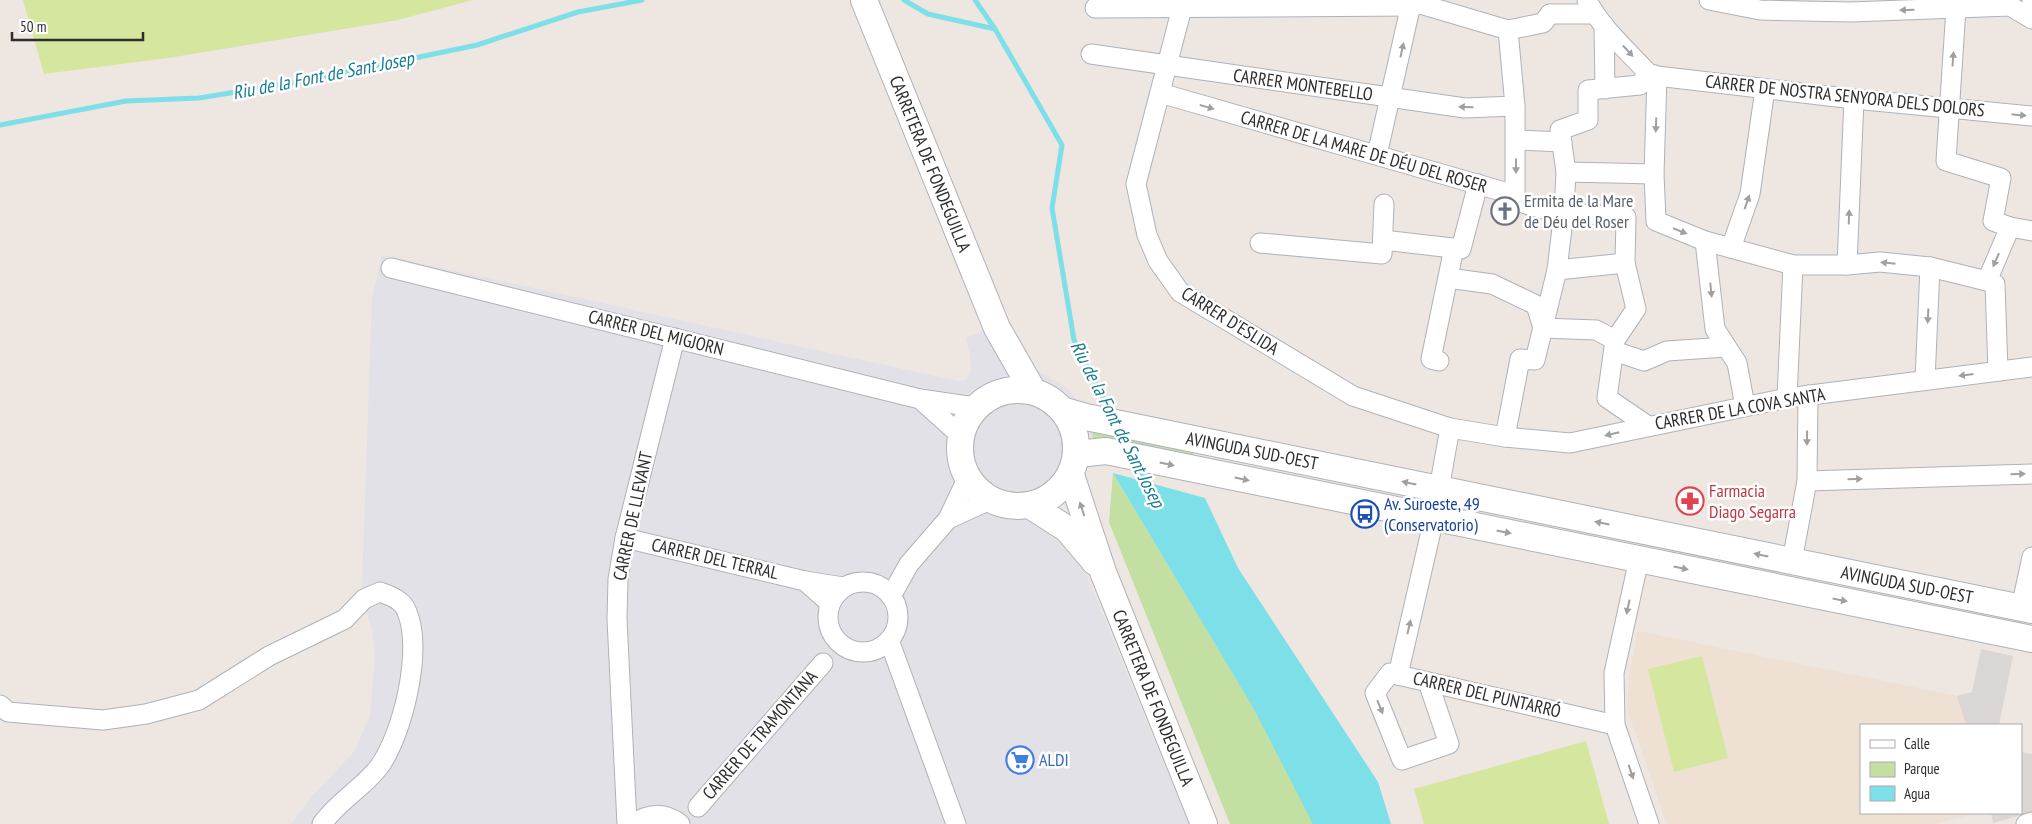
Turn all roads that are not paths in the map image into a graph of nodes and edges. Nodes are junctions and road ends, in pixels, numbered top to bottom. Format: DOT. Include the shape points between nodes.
graph roads {
  1 [pos="864,0"];
  2 [pos="1709,0"];
  3 [pos="1412,3"];
  4 [pos="1183,4"];
  5 [pos="1458,7"];
  6 [pos="1550,7"];
  7 [pos="1095,8"];
  8 [pos="1956,8"];
  9 [pos="1595,13"];
  10 [pos="2032,19"];
  11 [pos="1508,30"];
  12 [pos="1091,54"];
  13 [pos="1167,65"];
  14 [pos="1653,75"];
  15 [pos="1765,89"];
  16 [pos="1596,90"];
  17 [pos="1160,93"];
  18 [pos="1392,98"];
  19 [pos="1854,99"];
  20 [pos="1515,106"];
  21 [pos="1950,107"];
  22 [pos="2032,116"];
  23 [pos="1516,140"];
  24 [pos="1562,142"];
  25 [pos="1377,155"];
  26 [pos="1566,172"];
  27 [pos="1654,174"];
  28 [pos="1478,184"];
  29 [pos="1516,202"];
  30 [pos="1384,204"];
  31 [pos="1564,212"];
  32 [pos="2010,227"];
  33 [pos="2032,231"];
  34 [pos="1705,241"];
  35 [pos="1260,243"];
  36 [pos="1382,247"];
  37 [pos="1454,248"];
  38 [pos="1731,248"];
  39 [pos="1625,263"];
  40 [pos="1793,265"];
  41 [pos="1847,265"];
  42 [pos="1930,267"];
  43 [pos="391,268"];
  44 [pos="1557,270"];
  45 [pos="1448,278"];
  46 [pos="1991,283"];
  47 [pos="997,328"];
  48 [pos="1543,328"];
  49 [pos="674,338"];
  50 [pos="1614,345"];
  51 [pos="1726,347"];
  52 [pos="1440,361"];
  53 [pos="2032,367"];
  54 [pos="1998,371"];
  55 [pos="1925,380"];
  56 [pos="1033,391"];
  57 [pos="1808,395"];
  58 [pos="1787,398"];
  59 [pos="920,399"];
  60 [pos="985,400"];
  61 [pos="1745,406"];
  62 [pos="1075,414"];
  63 [pos="1648,426"];
  64 [pos="1450,428"];
  65 [pos="960,435"];
  66 [pos="1505,437"];
  67 [pos="1074,465"];
  68 [pos="2032,474"];
  69 [pos="967,479"];
  70 [pos="1807,481"];
  71 [pos="1440,489"];
  72 [pos="990,500"];
  73 [pos="1030,506"];
  74 [pos="1434,518"];
  75 [pos="948,519"];
  76 [pos="1645,531"];
  77 [pos="625,538"];
  78 [pos="2032,558"];
  79 [pos="1639,559"];
  80 [pos="1792,561"];
  81 [pos="909,564"];
  82 [pos="1103,572"];
  83 [pos="805,581"];
  84 [pos="876,584"];
  85 [pos="843,587"];
  86 [pos="1787,589"];
  87 [pos="891,596"];
  88 [pos="830,603"];
  89 [pos="2027,609"];
  90 [pos="832,634"];
  91 [pos="2024,638"];
  92 [pos="882,645"];
  93 [pos="851,650"];
  94 [pos="823,663"];
  95 [pos="1398,674"];
  96 [pos="1428,682"];
  97 [pos="3,711"];
  98 [pos="1615,725"];
  99 [pos="686,819"];
  100 [pos="634,822"];
  101 [pos="2032,822"];
  102 [pos="322,824"];
  103 [pos="956,824"];
  104 [pos="1204,824"];
  105 [pos="1649,824"];
  106 [pos="2026,824"];
  1 -- 47 [label="street, CARRETERA DE FONDEGUILLA"];
  8 -- 2 [label="street, one-way" via="1851,12 1760,10"];
  3 -- 4 [label="street"];
  3 -- 5 [label="street"];
  18 -- 3 [label="street, one-way"];
  4 -- 7 [label="street"];
  4 -- 13 [label="street, CARRER D'ESLIDA"];
  5 -- 11 [label="street" via="1469,20"];
  6 -- 9 [label="street"];
  6 -- 11 [label="street" via="1543,23"];
  8 -- 10 [label="street" via="2010,6"];
  21 -- 8 [label="street, one-way"];
  9 -- 14 [label="street, one-way"];
  9 -- 16 [label="street"];
  11 -- 20 [label="street"];
  12 -- 13 [label="street, CARRER MONTEBELLO"];
  13 -- 17 [label="street, CARRER D'ESLIDA"];
  13 -- 18 [label="street, CARRER MONTEBELLO"];
  14 -- 15 [label="street, CARRER DE NOSTRA SENYORA DELS DOLORS"];
  14 -- 16 [label="street" via="1640,85"];
  14 -- 27 [label="street, one-way"];
  15 -- 19 [label="street, CARRER DE NOSTRA SENYORA DELS DOLORS"];
  38 -- 15 [label="street, one-way" via="1750,194"];
  16 -- 24 [label="street" via="1588,120 1560,130"];
  17 -- 25 [label="street, CARRER DE LA MARE DE DÉU DEL ROSER, one-way"];
  17 -- 64 [label="street, CARRER D'ESLIDA" via="1136,184 1147,235 1158,261 1180,292 1353,396"];
  20 -- 18 [label="street, CARRER MONTEBELLO, one-way" via="1465,108"];
  18 -- 25 [label="street"];
  19 -- 21 [label="street, CARRER DE NOSTRA SENYORA DELS DOLORS"];
  41 -- 19 [label="street, one-way"];
  20 -- 23 [label="street"];
  21 -- 22 [label="street, CARRER DE NOSTRA SENYORA DELS DOLORS, one-way"];
  21 -- 32 [label="street" via="1946,161 2001,178 1993,220"];
  23 -- 24 [label="street"];
  23 -- 29 [label="street, one-way"];
  24 -- 26 [label="street"];
  25 -- 28 [label="street, CARRER DE LA MARE DE DÉU DEL ROSER"];
  26 -- 27 [label="street"];
  26 -- 31 [label="street"];
  27 -- 34 [label="street, one-way" via="1656,221"];
  28 -- 29 [label="street, CARRER DE LA MARE DE DÉU DEL ROSER" via="1502,191"];
  28 -- 37 [label="street" via="1461,249"];
  29 -- 31 [label="street, CARRER DE LA MARE DE DÉU DEL ROSER"];
  30 -- 36 [label="street"];
  31 -- 39 [label="street, CARRER DE LA MARE DE DÉU DEL ROSER" via="1626,217"];
  31 -- 44 [label="street"];
  32 -- 33 [label="street"];
  32 -- 46 [label="street, one-way"];
  34 -- 38 [label="street"];
  34 -- 51 [label="street, one-way" via="1715,329"];
  35 -- 36 [label="street"];
  36 -- 37 [label="street"];
  37 -- 45 [label="street"];
  38 -- 40 [label="street"];
  39 -- 44 [label="street"];
  39 -- 50 [label="street" via="1636,309"];
  40 -- 41 [label="street"];
  40 -- 58 [label="street"];
  42 -- 41 [label="street, one-way" via="1880,262"];
  42 -- 46 [label="street"];
  42 -- 55 [label="street, one-way"];
  43 -- 49 [label="street, CARRER DEL MIGJORN"];
  44 -- 48 [label="street"];
  45 -- 48 [label="street" via="1492,284 1536,305"];
  45 -- 52 [label="street" via="1431,359"];
  46 -- 54 [label="street"];
  47 -- 56 [label="street, CARRETERA DE FONDEGUILLA"];
  47 -- 60 [label="street, CARRETERA DE FONDEGUILLA" via="999,361"];
  48 -- 50 [label="street" via="1596,330"];
  48 -- 66 [label="street" via="1535,360 1520,359"];
  49 -- 59 [label="street, CARRER DEL MIGJORN"];
  49 -- 77 [label="street, CARRER DE LLEVANT"];
  50 -- 51 [label="street" via="1644,361 1667,351"];
  50 -- 63 [label="street" via="1607,398"];
  51 -- 61 [label="street" via="1736,363"];
  53 -- 54 [label="street, CARRER DE LA COVA SANTA"];
  54 -- 55 [label="street, CARRER DE LA COVA SANTA, one-way"];
  55 -- 57 [label="street, CARRER DE LA COVA SANTA"];
  56 -- 60 [label="street"];
  56 -- 62 [label="street"];
  57 -- 58 [label="street, CARRER DE LA COVA SANTA"];
  57 -- 70 [label="street, one-way"];
  58 -- 61 [label="street, CARRER DE LA COVA SANTA"];
  59 -- 60 [label="street, CARRER DEL MIGJORN"];
  59 -- 65 [label="street, CARRER DEL MIGJORN"];
  60 -- 65 [label="street"];
  61 -- 63 [label="street, CARRER DE LA COVA SANTA"];
  62 -- 67 [label="street"];
  71 -- 62 [label="street, AVINGUDA SUD-OEST, one-way"];
  63 -- 66 [label="street, CARRER DE LA COVA SANTA, one-way" via="1570,443"];
  64 -- 66 [label="street, CARRER DE LA COVA SANTA"];
  64 -- 71 [label="street"];
  65 -- 69 [label="street" via="960,458"];
  67 -- 73 [label="street" via="1054,496"];
  67 -- 74 [label="street, AVINGUDA SUD-OEST, one-way" via="1106,451"];
  82 -- 67 [label="street, CARRETERA DE FONDEGUILLA, one-way"];
  70 -- 68 [label="street, one-way"];
  69 -- 72 [label="street"];
  69 -- 75 [label="street"];
  70 -- 80 [label="street"];
  71 -- 74 [label="street"];
  76 -- 71 [label="street, AVINGUDA SUD-OEST, one-way"];
  72 -- 73 [label="street"];
  72 -- 75 [label="street"];
  73 -- 82 [label="street, CARRETERA DE FONDEGUILLA" via="1067,529"];
  74 -- 79 [label="street, AVINGUDA SUD-OEST, one-way"];
  95 -- 74 [label="street, CARRER DEL PUNTARRÓ, one-way"];
  75 -- 81 [label="street"];
  76 -- 79 [label="street"];
  80 -- 76 [label="street, AVINGUDA SUD-OEST, one-way"];
  77 -- 83 [label="street, CARRER DEL TERRAL"];
  77 -- 100 [label="street, CARRER DE LLEVANT" via="618,579 618,619 624,788"];
  78 -- 89 [label="street"];
  79 -- 86 [label="street, AVINGUDA SUD-OEST, one-way"];
  79 -- 98 [label="street, one-way" via="1614,673"];
  80 -- 86 [label="street"];
  80 -- 89 [label="street, AVINGUDA SUD-OEST"];
  81 -- 84 [label="street"];
  81 -- 87 [label="street"];
  82 -- 104 [label="street, CARRETERA DE FONDEGUILLA"];
  83 -- 85 [label="street, CARRER DEL TERRAL"];
  83 -- 88 [label="street, CARRER DEL TERRAL"];
  84 -- 85 [label="street" via="853,583"];
  84 -- 87 [label="street"];
  85 -- 88 [label="street"];
  86 -- 91 [label="street, AVINGUDA SUD-OEST, one-way"];
  87 -- 92 [label="street" via="898,614 897,624"];
  88 -- 90 [label="street" via="828,624"];
  89 -- 91 [label="street, AVINGUDA SUD-OEST"];
  90 -- 93 [label="street"];
  90 -- 94 [label="street, CARRER DE TRAMONTANA"];
  92 -- 93 [label="street" via="863,652"];
  92 -- 103 [label="street" via="900,674"];
  93 -- 94 [label="street, CARRER DE TRAMONTANA"];
  94 -- 99 [label="street, CARRER DE TRAMONTANA"];
  95 -- 96 [label="street, CARRER DEL PUNTARRÓ"];
  95 -- 96 [label="street, one-way" via="1390,673 1375,693 1402,760 1449,744"];
  96 -- 98 [label="street, CARRER DEL PUNTARRÓ"];
  97 -- 102 [label="street" via="102,720 146,714 199,700 270,656 345,619 364,599 380,592 397,598 407,611 412,632 407,698 396,735 379,767"];
  98 -- 105 [label="street, one-way"];
  99 -- 100 [label="street" via="654,815"];
  101 -- 106 [label="street"];
}
